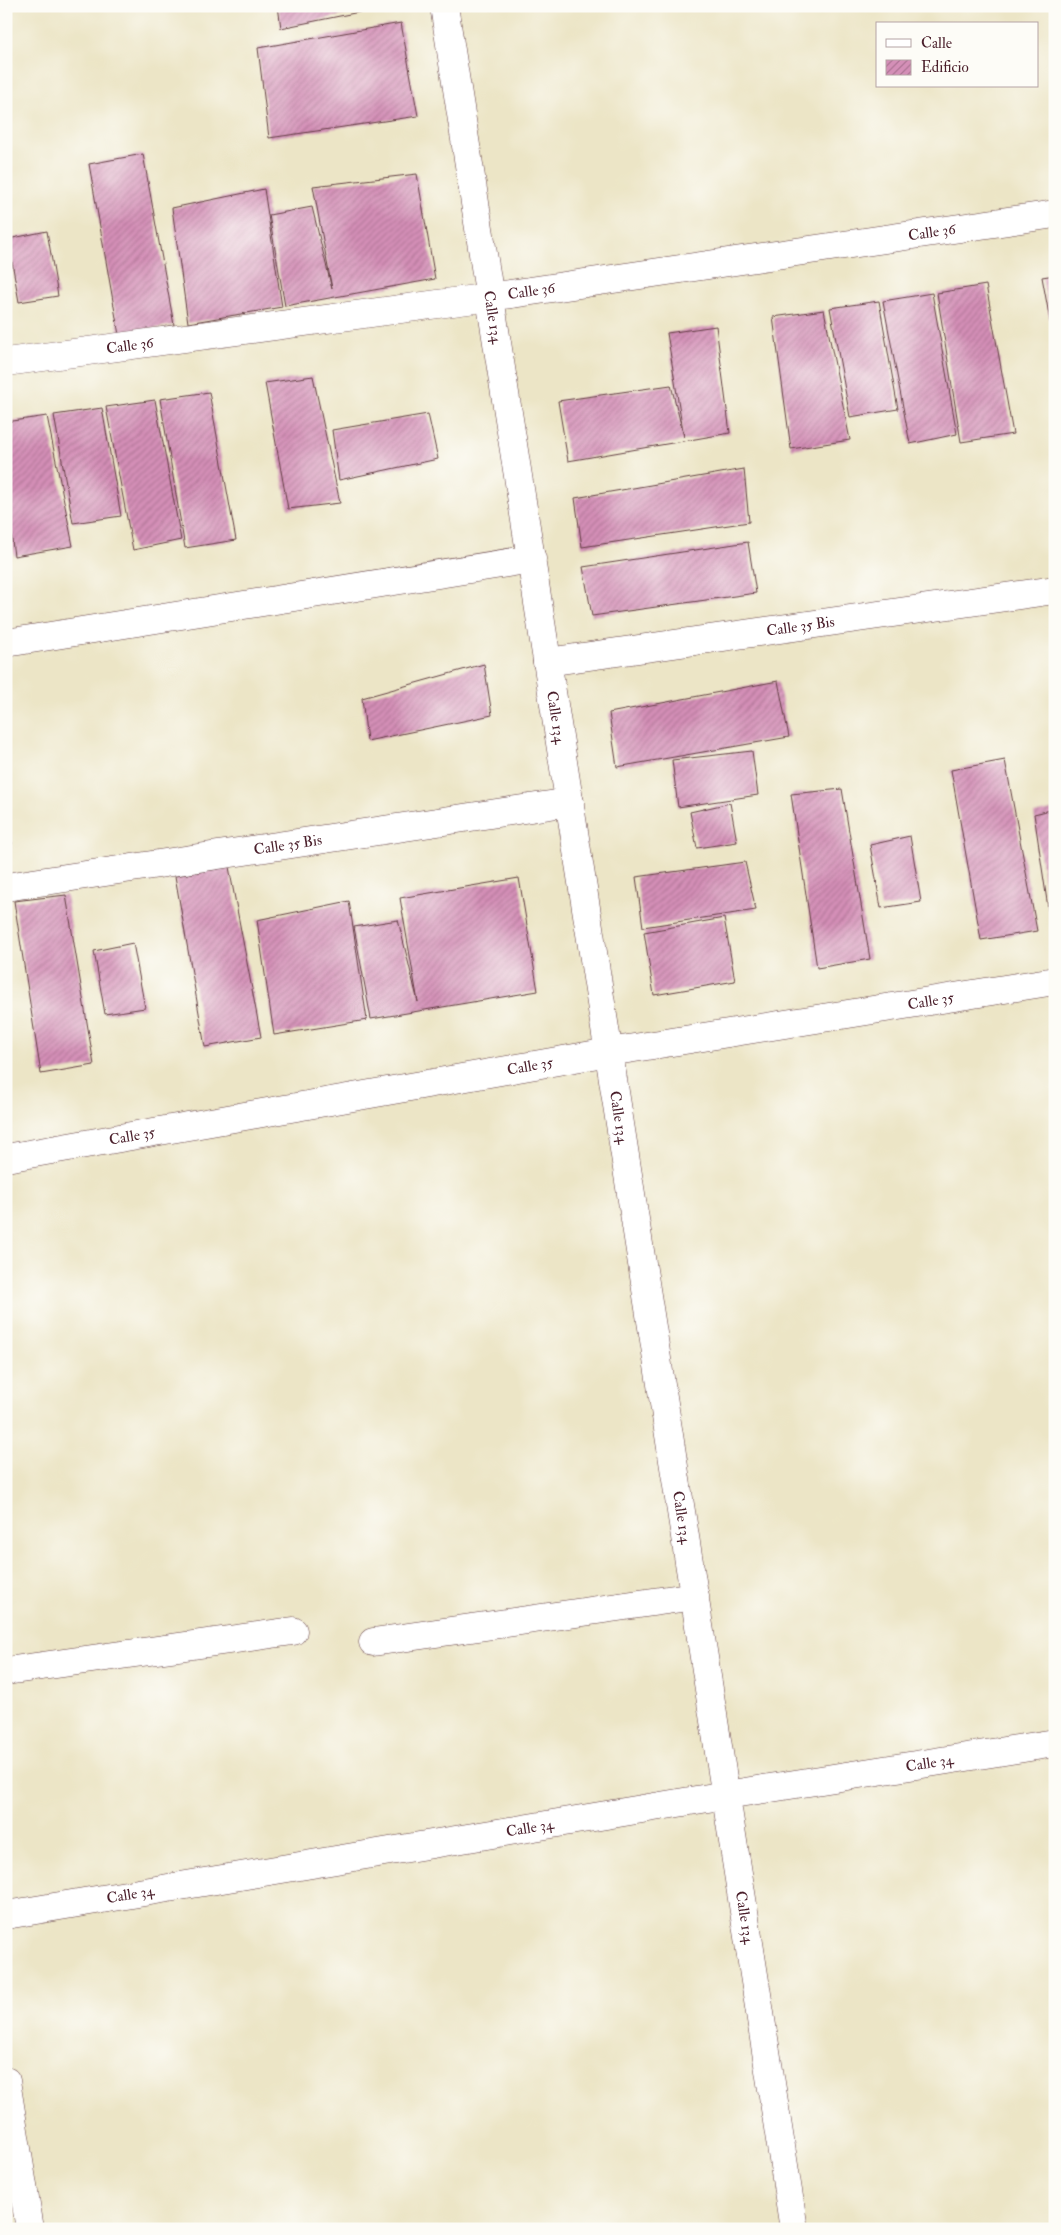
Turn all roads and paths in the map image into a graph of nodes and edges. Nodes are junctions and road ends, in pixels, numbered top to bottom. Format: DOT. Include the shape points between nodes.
graph roads {
  1 [pos="444,6"];
  2 [pos="1055,214"];
  3 [pos="490,297"];
  4 [pos="6,362"];
  5 [pos="532,559"];
  6 [pos="1055,590"];
  7 [pos="6,643"];
  8 [pos="547,662"];
  9 [pos="570,802"];
  10 [pos="6,886"];
  11 [pos="1055,981"];
  12 [pos="609,1052"];
  13 [pos="6,1158"];
  14 [pos="694,1596"];
  15 [pos="293,1631"];
  16 [pos="373,1642"];
  17 [pos="6,1671"];
  18 [pos="1055,1743"];
  19 [pos="726,1795"];
  20 [pos="6,1915"];
  21 [pos="6,2081"];
  22 [pos="30,2229"];
  23 [pos="794,2229"];
  1 -- 3 [label="street, Calle 134"];
  2 -- 3 [label="street, Calle 36"];
  3 -- 4 [label="street, Calle 36"];
  3 -- 5 [label="street, Calle 134"];
  5 -- 7 [label="street"];
  5 -- 8 [label="street, Calle 134"];
  6 -- 8 [label="street, Calle 35 Bis"];
  8 -- 9 [label="street, Calle 134"];
  9 -- 10 [label="street, Calle 35 Bis"];
  9 -- 12 [label="street, Calle 134"];
  11 -- 12 [label="street, Calle 35"];
  12 -- 13 [label="street, Calle 35"];
  12 -- 14 [label="street, Calle 134"];
  14 -- 16 [label="street"];
  14 -- 19 [label="street, Calle 134"];
  15 -- 17 [label="street"];
  18 -- 19 [label="street, Calle 34"];
  19 -- 20 [label="street, Calle 34"];
  19 -- 23 [label="street, Calle 134"];
  21 -- 22 [label="street"];
}
